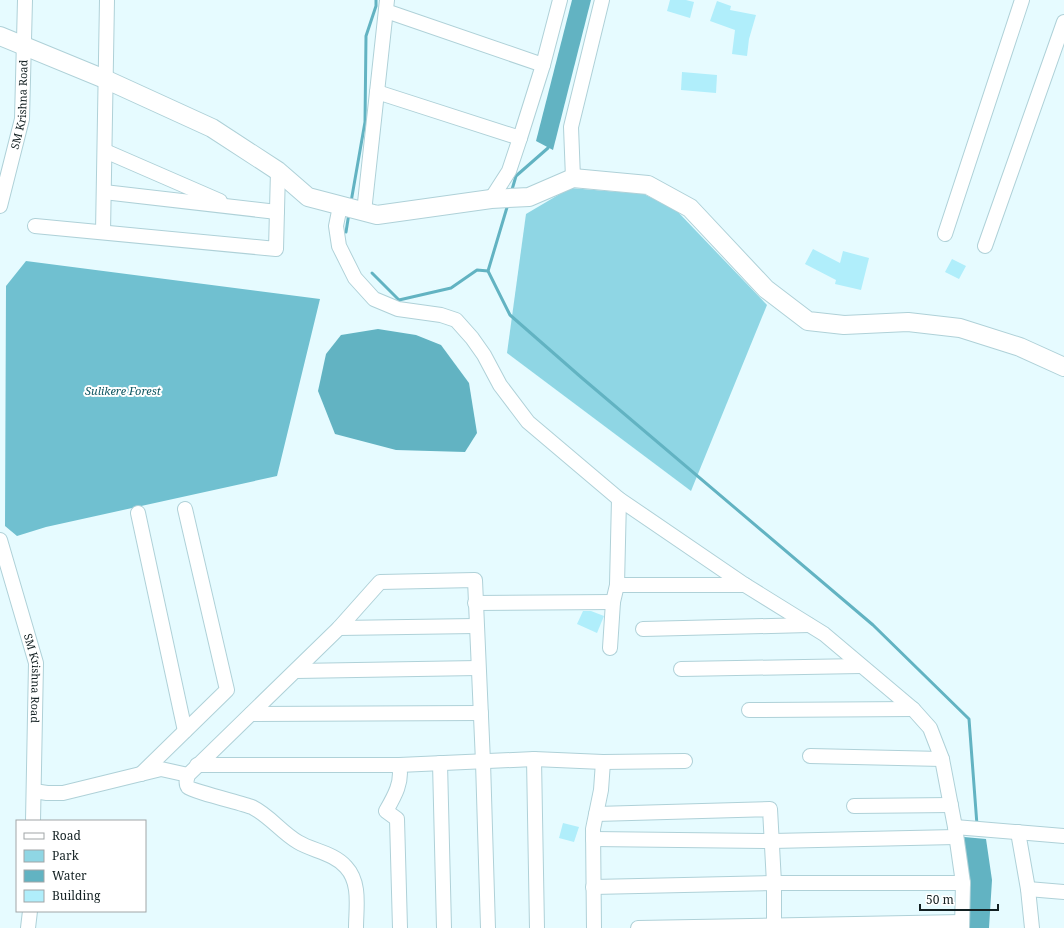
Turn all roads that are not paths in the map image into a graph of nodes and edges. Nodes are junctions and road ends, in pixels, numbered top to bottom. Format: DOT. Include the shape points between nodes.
graph roads {
  1 [pos="25,0"];
  2 [pos="107,0"];
  3 [pos="560,0"];
  4 [pos="602,0"];
  5 [pos="1022,0"];
  6 [pos="386,5"];
  7 [pos="1064,22"];
  8 [pos="1061,33"];
  9 [pos="0,36"];
  10 [pos="25,46"];
  11 [pos="543,65"];
  12 [pos="107,80"];
  13 [pos="377,92"];
  14 [pos="520,138"];
  15 [pos="105,151"];
  16 [pos="278,171"];
  17 [pos="573,178"];
  18 [pos="104,192"];
  19 [pos="491,199"];
  20 [pos="0,206"];
  21 [pos="340,206"];
  22 [pos="235,207"];
  23 [pos="277,212"];
  24 [pos="364,212"];
  25 [pos="35,226"];
  26 [pos="103,232"];
  27 [pos="945,234"];
  28 [pos="985,246"];
  29 [pos="1064,367"];
  30 [pos="620,499"];
  31 [pos="185,509"];
  32 [pos="138,513"];
  33 [pos="0,540"];
  34 [pos="617,585"];
  35 [pos="745,585"];
  36 [pos="613,602"];
  37 [pos="475,603"];
  38 [pos="809,625"];
  39 [pos="475,626"];
  40 [pos="339,628"];
  41 [pos="643,629"];
  42 [pos="610,648"];
  43 [pos="862,666"];
  44 [pos="478,668"];
  45 [pos="681,669"];
  46 [pos="296,671"];
  47 [pos="913,709"];
  48 [pos="749,710"];
  49 [pos="481,713"];
  50 [pos="251,714"];
  51 [pos="185,731"];
  52 [pos="810,756"];
  53 [pos="534,759"];
  54 [pos="942,759"];
  55 [pos="685,761"];
  56 [pos="484,762"];
  57 [pos="603,762"];
  58 [pos="440,764"];
  59 [pos="399,765"];
  60 [pos="192,770"];
  61 [pos="141,774"];
  62 [pos="34,790"];
  63 [pos="951,805"];
  64 [pos="854,806"];
  65 [pos="596,814"];
  66 [pos="33,820"];
  67 [pos="955,832"];
  68 [pos="1018,832"];
  69 [pos="1064,836"];
  70 [pos="593,839"];
  71 [pos="772,840"];
  72 [pos="774,883"];
  73 [pos="963,883"];
  74 [pos="593,887"];
  75 [pos="1028,890"];
  76 [pos="1064,892"];
  77 [pos="30,912"];
  78 [pos="962,925"];
  79 [pos="774,926"];
  80 [pos="28,928"];
  81 [pos="356,928"];
  82 [pos="400,928"];
  83 [pos="444,928"];
  84 [pos="488,928"];
  85 [pos="537,928"];
  86 [pos="594,928"];
  87 [pos="638,928"];
  88 [pos="1032,928"];
  1 -- 10 [label="street, SM Krishna Road"];
  2 -- 12 [label="street"];
  3 -- 11 [label="street"];
  4 -- 17 [label="street" via="571,127"];
  5 -- 27 [label="street"];
  6 -- 11 [label="street"];
  6 -- 13 [label="street"];
  7 -- 8 [label="street"];
  8 -- 28 [label="street"];
  9 -- 10 [label="main road"];
  10 -- 12 [label="main road"];
  10 -- 20 [label="street, SM Krishna Road" via="22,119"];
  11 -- 14 [label="street"];
  12 -- 15 [label="street"];
  12 -- 16 [label="main road" via="212,128"];
  13 -- 14 [label="street"];
  13 -- 24 [label="street"];
  14 -- 19 [label="street" via="508,171"];
  15 -- 18 [label="street"];
  15 -- 22 [label="street"];
  16 -- 21 [label="main road" via="308,197"];
  16 -- 23 [label="street"];
  17 -- 19 [label="main road" via="530,197"];
  17 -- 29 [label="main road" via="648,185 690,208 766,289 808,320 844,325 908,322 960,328 1020,347"];
  18 -- 22 [label="street"];
  18 -- 26 [label="street"];
  19 -- 24 [label="main road" via="376,215"];
  21 -- 24 [label="main road"];
  21 -- 30 [label="street" via="336,226 339,246 355,278 374,299 398,309 441,315 456,320 476,344 500,385 528,422"];
  22 -- 23 [label="street"];
  23 -- 26 [label="street" via="276,249"];
  25 -- 26 [label="street"];
  30 -- 34 [label="street"];
  30 -- 35 [label="street"];
  31 -- 51 [label="street" via="227,690"];
  32 -- 51 [label="street"];
  33 -- 62 [label="street, SM Krishna Road" via="36,663"];
  34 -- 35 [label="street"];
  34 -- 36 [label="street"];
  35 -- 38 [label="street"];
  36 -- 37 [label="street"];
  36 -- 42 [label="street"];
  37 -- 39 [label="street"];
  37 -- 40 [label="street" via="475,580 380,582"];
  38 -- 41 [label="street"];
  38 -- 43 [label="street" via="824,634"];
  39 -- 40 [label="street"];
  39 -- 44 [label="street"];
  40 -- 46 [label="street"];
  43 -- 45 [label="street"];
  43 -- 47 [label="street"];
  44 -- 46 [label="street"];
  44 -- 49 [label="street"];
  46 -- 50 [label="street"];
  47 -- 48 [label="street"];
  47 -- 54 [label="street" via="930,728"];
  49 -- 50 [label="street"];
  49 -- 56 [label="street"];
  50 -- 60 [label="street"];
  51 -- 61 [label="street"];
  52 -- 54 [label="street"];
  53 -- 56 [label="street"];
  53 -- 57 [label="street"];
  53 -- 85 [label="street"];
  54 -- 63 [label="street"];
  55 -- 57 [label="street"];
  56 -- 58 [label="street"];
  56 -- 84 [label="street"];
  57 -- 65 [label="street"];
  58 -- 59 [label="street"];
  58 -- 83 [label="street"];
  59 -- 60 [label="street"];
  59 -- 82 [label="street" via="401,772 398,785 386,810 398,819"];
  60 -- 61 [label="street" via="161,769"];
  60 -- 81 [label="street" via="186,781 188,787 251,807 293,839 334,857 346,866 357,889"];
  61 -- 62 [label="street" via="62,793"];
  62 -- 66 [label="street, SM Krishna Road"];
  63 -- 64 [label="street"];
  63 -- 67 [label="street"];
  65 -- 70 [label="street"];
  65 -- 71 [label="street" via="770,809"];
  67 -- 68 [label="street"];
  67 -- 71 [label="street"];
  67 -- 73 [label="street"];
  68 -- 69 [label="street"];
  68 -- 75 [label="street"];
  70 -- 71 [label="street"];
  70 -- 74 [label="street"];
  71 -- 72 [label="street"];
  72 -- 73 [label="street"];
  72 -- 74 [label="street"];
  72 -- 79 [label="street"];
  73 -- 78 [label="street"];
  74 -- 86 [label="street"];
  75 -- 76 [label="street"];
  75 -- 88 [label="street"];
  77 -- 80 [label="street"];
  78 -- 79 [label="street"];
  79 -- 87 [label="street"];
}
